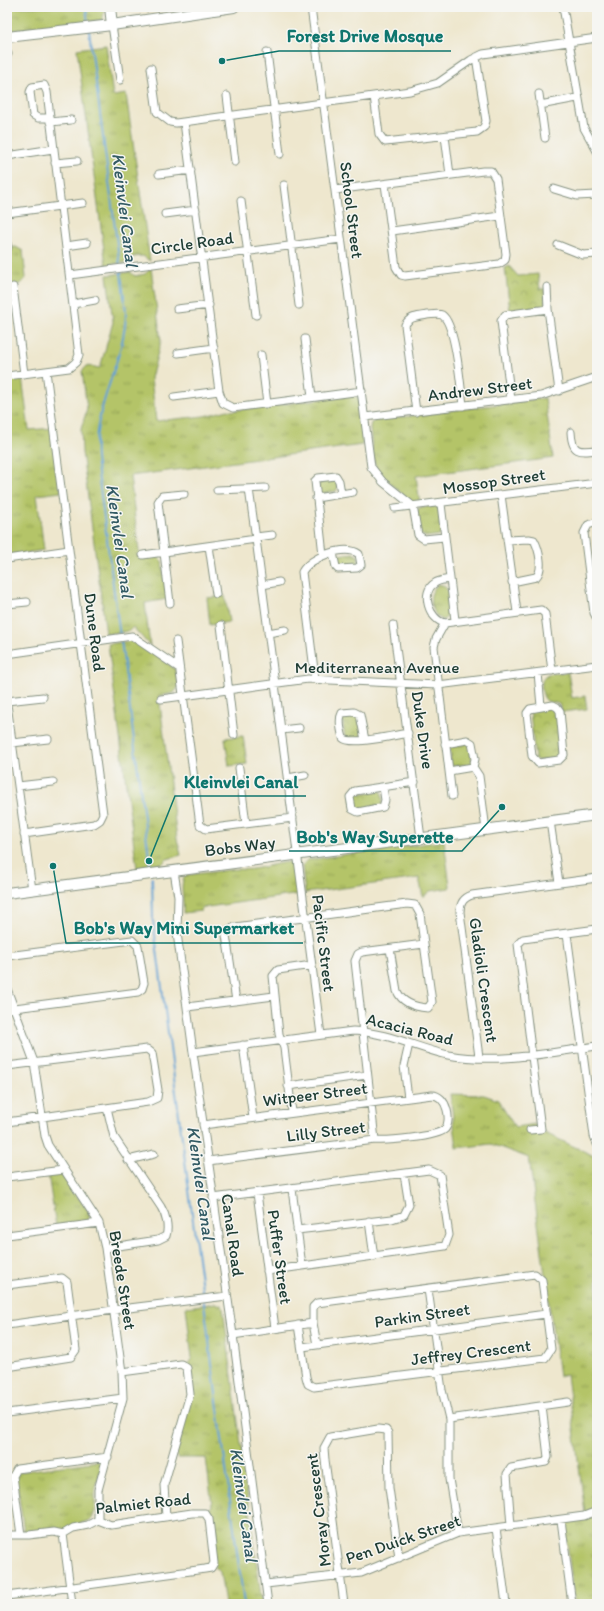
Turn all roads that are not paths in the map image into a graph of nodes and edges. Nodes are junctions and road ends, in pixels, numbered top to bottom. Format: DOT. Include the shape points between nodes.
graph roads {
  1 [pos="110,7"];
  2 [pos="234,7"];
  3 [pos="311,7"];
  4 [pos="564,7"];
  5 [pos="112,25"];
  6 [pos="7,37"];
  7 [pos="597,38"];
  8 [pos="568,42"];
  9 [pos="267,52"];
  10 [pos="476,57"];
  11 [pos="151,68"];
  12 [pos="120,80"];
  13 [pos="539,94"];
  14 [pos="227,96"];
  15 [pos="374,96"];
  16 [pos="577,98"];
  17 [pos="323,103"];
  18 [pos="540,105"];
  19 [pos="275,110"];
  20 [pos="229,116"];
  21 [pos="50,120"];
  22 [pos="71,120"];
  23 [pos="184,122"];
  24 [pos="445,136"];
  25 [pos="545,138"];
  26 [pos="54,150"];
  27 [pos="597,151"];
  28 [pos="280,154"];
  29 [pos="7,156"];
  30 [pos="77,161"];
  31 [pos="235,162"];
  32 [pos="55,163"];
  33 [pos="191,170"];
  34 [pos="159,174"];
  35 [pos="450,175"];
  36 [pos="385,184"];
  37 [pos="284,185"];
  38 [pos="554,189"];
  39 [pos="335,190"];
  40 [pos="597,195"];
  41 [pos="241,201"];
  42 [pos="82,203"];
  43 [pos="61,205"];
  44 [pos="196,210"];
  45 [pos="7,213"];
  46 [pos="165,214"];
  47 [pos="500,216"];
  48 [pos="392,231"];
  49 [pos="341,239"];
  50 [pos="88,243"];
  51 [pos="293,244"];
  52 [pos="558,245"];
  53 [pos="66,246"];
  54 [pos="247,251"];
  55 [pos="597,254"];
  56 [pos="202,257"];
  57 [pos="70,276"];
  58 [pos="12,287"];
  59 [pos="547,287"];
  60 [pos="95,300"];
  61 [pos="73,304"];
  62 [pos="209,305"];
  63 [pos="299,305"];
  64 [pos="177,309"];
  65 [pos="548,309"];
  66 [pos="256,315"];
  67 [pos="305,339"];
  68 [pos="214,348"];
  69 [pos="178,353"];
  70 [pos="261,355"];
  71 [pos="46,371"];
  72 [pos="24,374"];
  73 [pos="7,376"];
  74 [pos="597,377"];
  75 [pos="219,391"];
  76 [pos="362,391"];
  77 [pos="559,391"];
  78 [pos="174,396"];
  79 [pos="312,398"];
  80 [pos="511,400"];
  81 [pos="267,404"];
  82 [pos="463,406"];
  83 [pos="416,412"];
  84 [pos="365,417"];
  85 [pos="571,432"];
  86 [pos="597,450"];
  87 [pos="597,483"];
  88 [pos="265,488"];
  89 [pos="249,489"];
  90 [pos="217,490"];
  91 [pos="353,492"];
  92 [pos="341,493"];
  93 [pos="184,494"];
  94 [pos="501,496"];
  95 [pos="316,498"];
  96 [pos="441,504"];
  97 [pos="413,506"];
  98 [pos="396,508"];
  99 [pos="597,522"];
  100 [pos="272,535"];
  101 [pos="444,537"];
  102 [pos="256,538"];
  103 [pos="507,540"];
  104 [pos="209,546"];
  105 [pos="69,550"];
  106 [pos="163,553"];
  107 [pos="333,553"];
  108 [pos="143,555"];
  109 [pos="323,555"];
  110 [pos="7,559"];
  111 [pos="450,579"];
  112 [pos="593,581"];
  113 [pos="279,582"];
  114 [pos="512,582"];
  115 [pos="262,585"];
  116 [pos="216,594"];
  117 [pos="27,602"];
  118 [pos="170,603"];
  119 [pos="7,604"];
  120 [pos="517,612"];
  121 [pos="597,619"];
  122 [pos="455,620"];
  123 [pos="445,623"];
  124 [pos="221,625"];
  125 [pos="393,625"];
  126 [pos="285,630"];
  127 [pos="268,633"];
  128 [pos="176,642"];
  129 [pos="81,643"];
  130 [pos="7,654"];
  131 [pos="597,665"];
  132 [pos="179,668"];
  133 [pos="552,671"];
  134 [pos="538,673"];
  135 [pos="315,678"];
  136 [pos="275,683"];
  137 [pos="402,684"];
  138 [pos="438,685"];
  139 [pos="229,689"];
  140 [pos="182,696"];
  141 [pos="42,697"];
  142 [pos="161,698"];
  143 [pos="7,702"];
  144 [pos="541,706"];
  145 [pos="298,728"];
  146 [pos="281,730"];
  147 [pos="408,733"];
  148 [pos="234,735"];
  149 [pos="48,739"];
  150 [pos="365,740"];
  151 [pos="12,743"];
  152 [pos="445,744"];
  153 [pos="239,768"];
  154 [pos="473,768"];
  155 [pos="449,771"];
  156 [pos="305,775"];
  157 [pos="288,778"];
  158 [pos="53,782"];
  159 [pos="415,782"];
  160 [pos="18,786"];
  161 [pos="383,787"];
  162 [pos="452,796"];
  163 [pos="597,815"];
  164 [pos="293,818"];
  165 [pos="550,821"];
  166 [pos="246,824"];
  167 [pos="486,830"];
  168 [pos="24,834"];
  169 [pos="421,838"];
  170 [pos="298,854"];
  171 [pos="174,871"];
  172 [pos="597,878"];
  173 [pos="558,883"];
  174 [pos="32,890"];
  175 [pos="7,893"];
  176 [pos="306,917"];
  177 [pos="597,929"];
  178 [pos="568,934"];
  179 [pos="424,944"];
  180 [pos="390,949"];
  181 [pos="7,956"];
  182 [pos="312,965"];
  183 [pos="7,989"];
  184 [pos="274,996"];
  185 [pos="236,1001"];
  186 [pos="187,1007"];
  187 [pos="11,1009"];
  188 [pos="363,1031"];
  189 [pos="321,1035"];
  190 [pos="281,1040"];
  191 [pos="409,1044"];
  192 [pos="243,1046"];
  193 [pos="597,1046"];
  194 [pos="583,1048"];
  195 [pos="193,1052"];
  196 [pos="531,1055"];
  197 [pos="479,1058"];
  198 [pos="34,1062"];
  199 [pos="7,1066"];
  200 [pos="367,1075"];
  201 [pos="288,1086"];
  202 [pos="408,1098"];
  203 [pos="371,1102"];
  204 [pos="107,1108"];
  205 [pos="292,1112"];
  206 [pos="42,1117"];
  207 [pos="253,1118"];
  208 [pos="7,1122"];
  209 [pos="203,1125"];
  210 [pos="446,1128"];
  211 [pos="530,1130"];
  212 [pos="375,1140"];
  213 [pos="597,1144"];
  214 [pos="154,1154"];
  215 [pos="128,1160"];
  216 [pos="208,1161"];
  217 [pos="63,1170"];
  218 [pos="404,1174"];
  219 [pos="7,1178"];
  220 [pos="292,1189"];
  221 [pos="257,1193"];
  222 [pos="213,1198"];
  223 [pos="369,1222"];
  224 [pos="99,1223"];
  225 [pos="297,1230"];
  226 [pos="7,1235"];
  227 [pos="105,1248"];
  228 [pos="374,1257"];
  229 [pos="302,1266"];
  230 [pos="267,1271"];
  231 [pos="7,1285"];
  232 [pos="428,1289"];
  233 [pos="225,1296"];
  234 [pos="113,1310"];
  235 [pos="546,1314"];
  236 [pos="72,1316"];
  237 [pos="313,1323"];
  238 [pos="7,1325"];
  239 [pos="298,1325"];
  240 [pos="275,1328"];
  241 [pos="434,1329"];
  242 [pos="233,1335"];
  243 [pos="317,1345"];
  244 [pos="302,1347"];
  245 [pos="7,1367"];
  246 [pos="439,1371"];
  247 [pos="122,1372"];
  248 [pos="122,1398"];
  249 [pos="568,1402"];
  250 [pos="542,1406"];
  251 [pos="7,1413"];
  252 [pos="449,1419"];
  253 [pos="108,1456"];
  254 [pos="597,1511"];
  255 [pos="166,1517"];
  256 [pos="98,1520"];
  257 [pos="560,1520"];
  258 [pos="512,1526"];
  259 [pos="496,1528"];
  260 [pos="458,1533"];
  261 [pos="63,1534"];
  262 [pos="7,1535"];
  263 [pos="21,1535"];
  264 [pos="399,1558"];
  265 [pos="341,1576"];
  266 [pos="266,1584"];
  267 [pos="69,1586"];
  268 [pos="7,1596"];
  269 [pos="72,1604"];
  270 [pos="268,1604"];
  271 [pos="344,1604"];
  272 [pos="506,1604"];
  273 [pos="572,1604"];
  1 -- 5 [label="street"];
  2 -- 5 [label="street"];
  3 -- 17 [label="street, School Street"];
  4 -- 8 [label="street"];
  5 -- 6 [label="street"];
  5 -- 12 [label="street"];
  7 -- 8 [label="street"];
  8 -- 10 [label="street" via="500,51"];
  8 -- 16 [label="street"];
  9 -- 19 [label="street"];
  10 -- 15 [label="street" via="438,83 410,91"];
  10 -- 24 [label="street" via="486,124 477,132"];
  11 -- 23 [label="street" via="158,114 170,122"];
  13 -- 18 [label="street"];
  14 -- 20 [label="street"];
  15 -- 17 [label="street"];
  15 -- 24 [label="street" via="379,134 383,141 388,143"];
  16 -- 18 [label="street"];
  16 -- 27 [label="street" via="584,128"];
  17 -- 19 [label="street"];
  17 -- 39 [label="street, School Street"];
  18 -- 25 [label="street"];
  19 -- 20 [label="street"];
  19 -- 28 [label="street"];
  20 -- 23 [label="street"];
  20 -- 31 [label="street"];
  21 -- 21 [label="street" via="33,115 30,92 32,87 42,85 46,88"];
  21 -- 22 [label="street"];
  21 -- 26 [label="street"];
  23 -- 33 [label="street"];
  24 -- 35 [label="street"];
  26 -- 29 [label="street"];
  26 -- 32 [label="street"];
  30 -- 32 [label="street"];
  32 -- 43 [label="street"];
  33 -- 34 [label="street"];
  33 -- 44 [label="street"];
  35 -- 36 [label="street"];
  35 -- 47 [label="street" via="491,171 496,179"];
  36 -- 39 [label="street"];
  36 -- 48 [label="street"];
  37 -- 51 [label="street"];
  38 -- 40 [label="street" via="577,196"];
  39 -- 49 [label="street, School Street"];
  41 -- 54 [label="street, Circle Road"];
  42 -- 43 [label="street"];
  43 -- 45 [label="street"];
  43 -- 53 [label="street"];
  44 -- 46 [label="street"];
  44 -- 56 [label="street"];
  47 -- 48 [label="street"];
  47 -- 48 [label="street" via="507,256 504,262 499,264 404,276 396,267"];
  49 -- 51 [label="street, Circle Road"];
  49 -- 76 [label="street, School Street"];
  50 -- 53 [label="street"];
  51 -- 54 [label="street, Circle Road"];
  51 -- 63 [label="street"];
  52 -- 55 [label="street" via="583,255"];
  53 -- 57 [label="street"];
  54 -- 56 [label="street, Circle Road"];
  54 -- 66 [label="street, Circle Road"];
  56 -- 57 [label="street, Circle Road"];
  56 -- 62 [label="street"];
  57 -- 61 [label="street"];
  58 -- 72 [label="street"];
  59 -- 65 [label="street"];
  60 -- 61 [label="street"];
  61 -- 71 [label="street" via="80,351 76,362 69,368"];
  62 -- 64 [label="street"];
  62 -- 68 [label="street"];
  65 -- 77 [label="street"];
  65 -- 80 [label="street" via="506,315 501,320"];
  67 -- 79 [label="street"];
  68 -- 69 [label="street"];
  68 -- 75 [label="street"];
  70 -- 81 [label="street"];
  71 -- 72 [label="street"];
  71 -- 105 [label="street, Dune Road"];
  72 -- 73 [label="street"];
  74 -- 77 [label="street, Andrew Street"];
  75 -- 78 [label="street"];
  75 -- 81 [label="street" via="223,403 230,408"];
  76 -- 79 [label="street"];
  76 -- 84 [label="street, School Street"];
  77 -- 80 [label="street, Andrew Street"];
  79 -- 81 [label="street"];
  80 -- 82 [label="street, Andrew Street"];
  82 -- 83 [label="street, Andrew Street"];
  82 -- 83 [label="street" via="454,340 446,320 442,315 434,314 411,318 405,325"];
  83 -- 84 [label="street, Andrew Street"];
  84 -- 97 [label="street, School Street" via="371,467 383,482"];
  85 -- 86 [label="street" via="572,444 577,450"];
  87 -- 94 [label="street, Mossop Street"];
  88 -- 89 [label="street"];
  89 -- 90 [label="street"];
  89 -- 102 [label="street, Pacific Street"];
  91 -- 92 [label="street"];
  92 -- 95 [label="street"];
  92 -- 95 [label="street" via="337,477 318,478 314,484"];
  93 -- 106 [label="street" via="162,496 159,500"];
  94 -- 96 [label="street, Mossop Street"];
  94 -- 103 [label="street"];
  95 -- 109 [label="street"];
  96 -- 97 [label="street, Mossop Street"];
  96 -- 101 [label="street"];
  97 -- 98 [label="street, Mossop Street"];
  97 -- 101 [label="street" via="418,535 424,539"];
  99 -- 112 [label="street" via="588,525 584,533"];
  100 -- 102 [label="street"];
  101 -- 111 [label="street"];
  102 -- 104 [label="street"];
  102 -- 115 [label="street, Pacific Street"];
  103 -- 114 [label="street"];
  103 -- 114 [label="street" via="534,540 540,568 536,577"];
  104 -- 106 [label="street"];
  104 -- 116 [label="street"];
  105 -- 110 [label="street"];
  105 -- 129 [label="street, Dune Road"];
  106 -- 108 [label="street"];
  106 -- 118 [label="street"];
  107 -- 109 [label="street"];
  109 -- 135 [label="street" via="311,561 302,575"];
  111 -- 122 [label="street"];
  111 -- 123 [label="street" via="433,584 428,597 432,614"];
  112 -- 121 [label="street" via="594,613"];
  113 -- 115 [label="street"];
  114 -- 120 [label="street"];
  115 -- 127 [label="street, Pacific Street"];
  117 -- 119 [label="street"];
  120 -- 122 [label="street"];
  120 -- 133 [label="street" via="538,610 544,613"];
  122 -- 123 [label="street"];
  123 -- 138 [label="street" via="434,647"];
  124 -- 139 [label="street"];
  125 -- 137 [label="street, Duke Drive"];
  126 -- 127 [label="street"];
  127 -- 136 [label="street, Pacific Street"];
  128 -- 132 [label="street"];
  129 -- 130 [label="street"];
  129 -- 132 [label="street" via="132,636"];
  129 -- 168 [label="street, Dune Road" via="103,814 94,824"];
  131 -- 133 [label="street, Mediterranean Avenue"];
  132 -- 140 [label="street"];
  133 -- 134 [label="street, Mediterranean Avenue"];
  134 -- 138 [label="street, Mediterranean Avenue"];
  134 -- 144 [label="street"];
  135 -- 136 [label="street, Mediterranean Avenue"];
  135 -- 137 [label="street, Mediterranean Avenue"];
  136 -- 139 [label="street, Mediterranean Avenue"];
  136 -- 146 [label="street, Pacific Street"];
  137 -- 138 [label="street, Mediterranean Avenue"];
  137 -- 147 [label="street, Duke Drive"];
  138 -- 152 [label="street"];
  139 -- 140 [label="street, Mediterranean Avenue"];
  139 -- 148 [label="street"];
  140 -- 142 [label="street, Mediterranean Avenue"];
  140 -- 166 [label="street" via="200,825 206,829"];
  141 -- 143 [label="street"];
  143 -- 151 [label="street"];
  144 -- 144 [label="street" via="530,708 527,713 532,756 534,761 540,764 561,760 565,752 559,709 553,705"];
  145 -- 146 [label="street"];
  146 -- 157 [label="street, Pacific Street"];
  147 -- 150 [label="street"];
  147 -- 159 [label="street, Duke Drive"];
  149 -- 151 [label="street"];
  150 -- 150 [label="street" via="349,742 342,738 342,713 354,712 360,715"];
  151 -- 160 [label="street"];
  152 -- 154 [label="street" via="467,740 472,743 475,759"];
  152 -- 155 [label="street"];
  153 -- 166 [label="street"];
  154 -- 155 [label="street"];
  154 -- 167 [label="street" via="479,776"];
  155 -- 162 [label="street"];
  156 -- 157 [label="street"];
  157 -- 164 [label="street, Pacific Street"];
  158 -- 160 [label="street"];
  159 -- 161 [label="street"];
  159 -- 169 [label="street, Duke Drive"];
  160 -- 168 [label="street"];
  161 -- 161 [label="street" via="383,807 358,812 352,809 352,793"];
  163 -- 165 [label="street, Bobs Way"];
  164 -- 166 [label="street"];
  164 -- 170 [label="street, Pacific Street"];
  165 -- 167 [label="street, Bobs Way"];
  165 -- 173 [label="street"];
  167 -- 169 [label="street, Bobs Way"];
  168 -- 174 [label="street"];
  169 -- 170 [label="street, Bobs Way"];
  170 -- 171 [label="street, Bobs Way"];
  170 -- 176 [label="street, Pacific Street"];
  171 -- 174 [label="street, Bobs Way"];
  171 -- 186 [label="street, Canal Road"];
  172 -- 173 [label="street, Gladioli Crescent"];
  173 -- 197 [label="street, Gladioli Crescent" via="472,895 461,902 460,912"];
  174 -- 175 [label="street, Bobs Way"];
  176 -- 179 [label="street" via="415,905 419,909"];
  176 -- 182 [label="street, Pacific Street"];
  176 -- 185 [label="street" via="228,930 226,940"];
  177 -- 178 [label="street"];
  178 -- 194 [label="street"];
  178 -- 196 [label="street" via="523,939 518,944"];
  179 -- 180 [label="street"];
  179 -- 180 [label="street" via="432,1002 428,1008 400,998"];
  180 -- 188 [label="street" via="362,952 354,961"];
  181 -- 187 [label="street" via="132,940 138,946 143,976 143,986 138,992"];
  182 -- 184 [label="street" via="274,972"];
  182 -- 189 [label="street, Pacific Street"];
  183 -- 187 [label="street, Breede Street"];
  184 -- 185 [label="street"];
  184 -- 190 [label="street"];
  185 -- 186 [label="street"];
  186 -- 195 [label="street, Canal Road"];
  187 -- 198 [label="street, Breede Street"];
  188 -- 189 [label="street, Acacia Road"];
  188 -- 191 [label="street, Acacia Road"];
  188 -- 200 [label="street"];
  189 -- 190 [label="street, Acacia Road"];
  190 -- 192 [label="street, Acacia Road"];
  190 -- 201 [label="street"];
  191 -- 197 [label="street, Acacia Road" via="448,1054"];
  191 -- 202 [label="street" via="404,1066"];
  192 -- 195 [label="street, Acacia Road"];
  192 -- 207 [label="street"];
  193 -- 194 [label="street, Acacia Road"];
  194 -- 196 [label="street, Acacia Road"];
  194 -- 213 [label="street"];
  195 -- 209 [label="street, Canal Road"];
  196 -- 197 [label="street, Acacia Road"];
  196 -- 211 [label="street" via="541,1129"];
  198 -- 199 [label="street"];
  198 -- 204 [label="street" via="149,1049 156,1077 157,1098 148,1102"];
  198 -- 206 [label="street, Breede Street"];
  200 -- 201 [label="street"];
  200 -- 203 [label="street"];
  201 -- 205 [label="street"];
  202 -- 203 [label="street, Witpeer Street"];
  202 -- 210 [label="street, Witpeer Street" via="440,1096 448,1120"];
  203 -- 205 [label="street, Witpeer Street"];
  203 -- 212 [label="street"];
  204 -- 206 [label="street"];
  204 -- 215 [label="street" via="112,1133"];
  205 -- 207 [label="street, Witpeer Street"];
  206 -- 208 [label="street"];
  206 -- 217 [label="street, Breede Street" via="48,1145"];
  207 -- 209 [label="street, Witpeer Street"];
  209 -- 216 [label="street, Canal Road"];
  210 -- 212 [label="street, Lilly Street" via="443,1131 405,1139"];
  212 -- 216 [label="street, Lilly Street"];
  214 -- 215 [label="street"];
  215 -- 227 [label="street" via="164,1211 167,1234 158,1240"];
  216 -- 222 [label="street, Canal Road"];
  217 -- 219 [label="street"];
  217 -- 224 [label="street, Breede Street"];
  218 -- 220 [label="street"];
  218 -- 223 [label="street" via="408,1211 399,1217"];
  218 -- 228 [label="street" via="429,1170 440,1175 448,1243 440,1248"];
  220 -- 221 [label="street"];
  220 -- 225 [label="street"];
  221 -- 222 [label="street, Puffer Street"];
  221 -- 230 [label="street, Puffer Street"];
  222 -- 233 [label="street, Canal Road"];
  223 -- 225 [label="street"];
  223 -- 228 [label="street"];
  224 -- 226 [label="street"];
  224 -- 227 [label="street, Breede Street"];
  225 -- 229 [label="street"];
  227 -- 234 [label="street, Breede Street"];
  228 -- 229 [label="street"];
  229 -- 230 [label="street"];
  230 -- 240 [label="street, Puffer Street"];
  231 -- 236 [label="street" via="62,1278 67,1282"];
  232 -- 235 [label="street, Jeffrey Crescent" via="535,1274 542,1280"];
  232 -- 237 [label="street, Jeffrey Crescent" via="317,1303 313,1307"];
  232 -- 241 [label="street"];
  233 -- 234 [label="street"];
  233 -- 242 [label="street, Canal Road"];
  234 -- 236 [label="street"];
  234 -- 247 [label="street, Breede Street"];
  235 -- 241 [label="street, Parkin Street"];
  235 -- 246 [label="street, Jeffrey Crescent" via="551,1345 550,1352 545,1358"];
  236 -- 238 [label="street"];
  236 -- 245 [label="street" via="76,1350 73,1356"];
  237 -- 239 [label="street"];
  237 -- 243 [label="street, Jeffrey Crescent"];
  239 -- 240 [label="street"];
  239 -- 244 [label="street, Jeffrey Crescent"];
  240 -- 242 [label="street, Puffer Street"];
  241 -- 243 [label="street, Parkin Street"];
  241 -- 246 [label="street"];
  242 -- 266 [label="street, Canal Road"];
  243 -- 244 [label="street, Parkin Street"];
  244 -- 246 [label="street, Jeffrey Crescent" via="307,1380 314,1387"];
  246 -- 252 [label="street"];
  247 -- 248 [label="street, Breede Street"];
  247 -- 255 [label="street" via="181,1364 187,1368 190,1394 164,1485"];
  248 -- 251 [label="street"];
  248 -- 253 [label="street, Breede Street"];
  249 -- 250 [label="street"];
  250 -- 252 [label="street"];
  250 -- 258 [label="street" via="548,1457 546,1462 509,1470 506,1480"];
  252 -- 260 [label="street" via="449,1479"];
  253 -- 256 [label="street, Breede Street" via="98,1490"];
  253 -- 263 [label="street" via="17,1469 13,1476"];
  254 -- 257 [label="street, Pen Duick Street"];
  255 -- 256 [label="street, Palmiet Road" via="111,1525"];
  255 -- 267 [label="street, Palmiet Road" via="201,1512 208,1515 215,1561 211,1568"];
  256 -- 261 [label="street, Palmiet Road"];
  257 -- 258 [label="street, Pen Duick Street"];
  257 -- 273 [label="street"];
  258 -- 259 [label="street, Pen Duick Street"];
  259 -- 260 [label="street, Pen Duick Street"];
  259 -- 272 [label="street"];
  260 -- 264 [label="street, Pen Duick Street"];
  261 -- 263 [label="street, Palmiet Road" via="54,1532"];
  261 -- 267 [label="street"];
  262 -- 263 [label="street, Palmiet Road"];
  264 -- 265 [label="street, Pen Duick Street" via="361,1573"];
  264 -- 265 [label="street, Moray Crescent" via="390,1488 388,1433 386,1430 378,1429 334,1435 328,1439 324,1448"];
  265 -- 266 [label="street, Pen Duick Street"];
  265 -- 271 [label="street"];
  266 -- 270 [label="street, Canal Road"];
  267 -- 268 [label="street"];
  267 -- 269 [label="street"];
}
